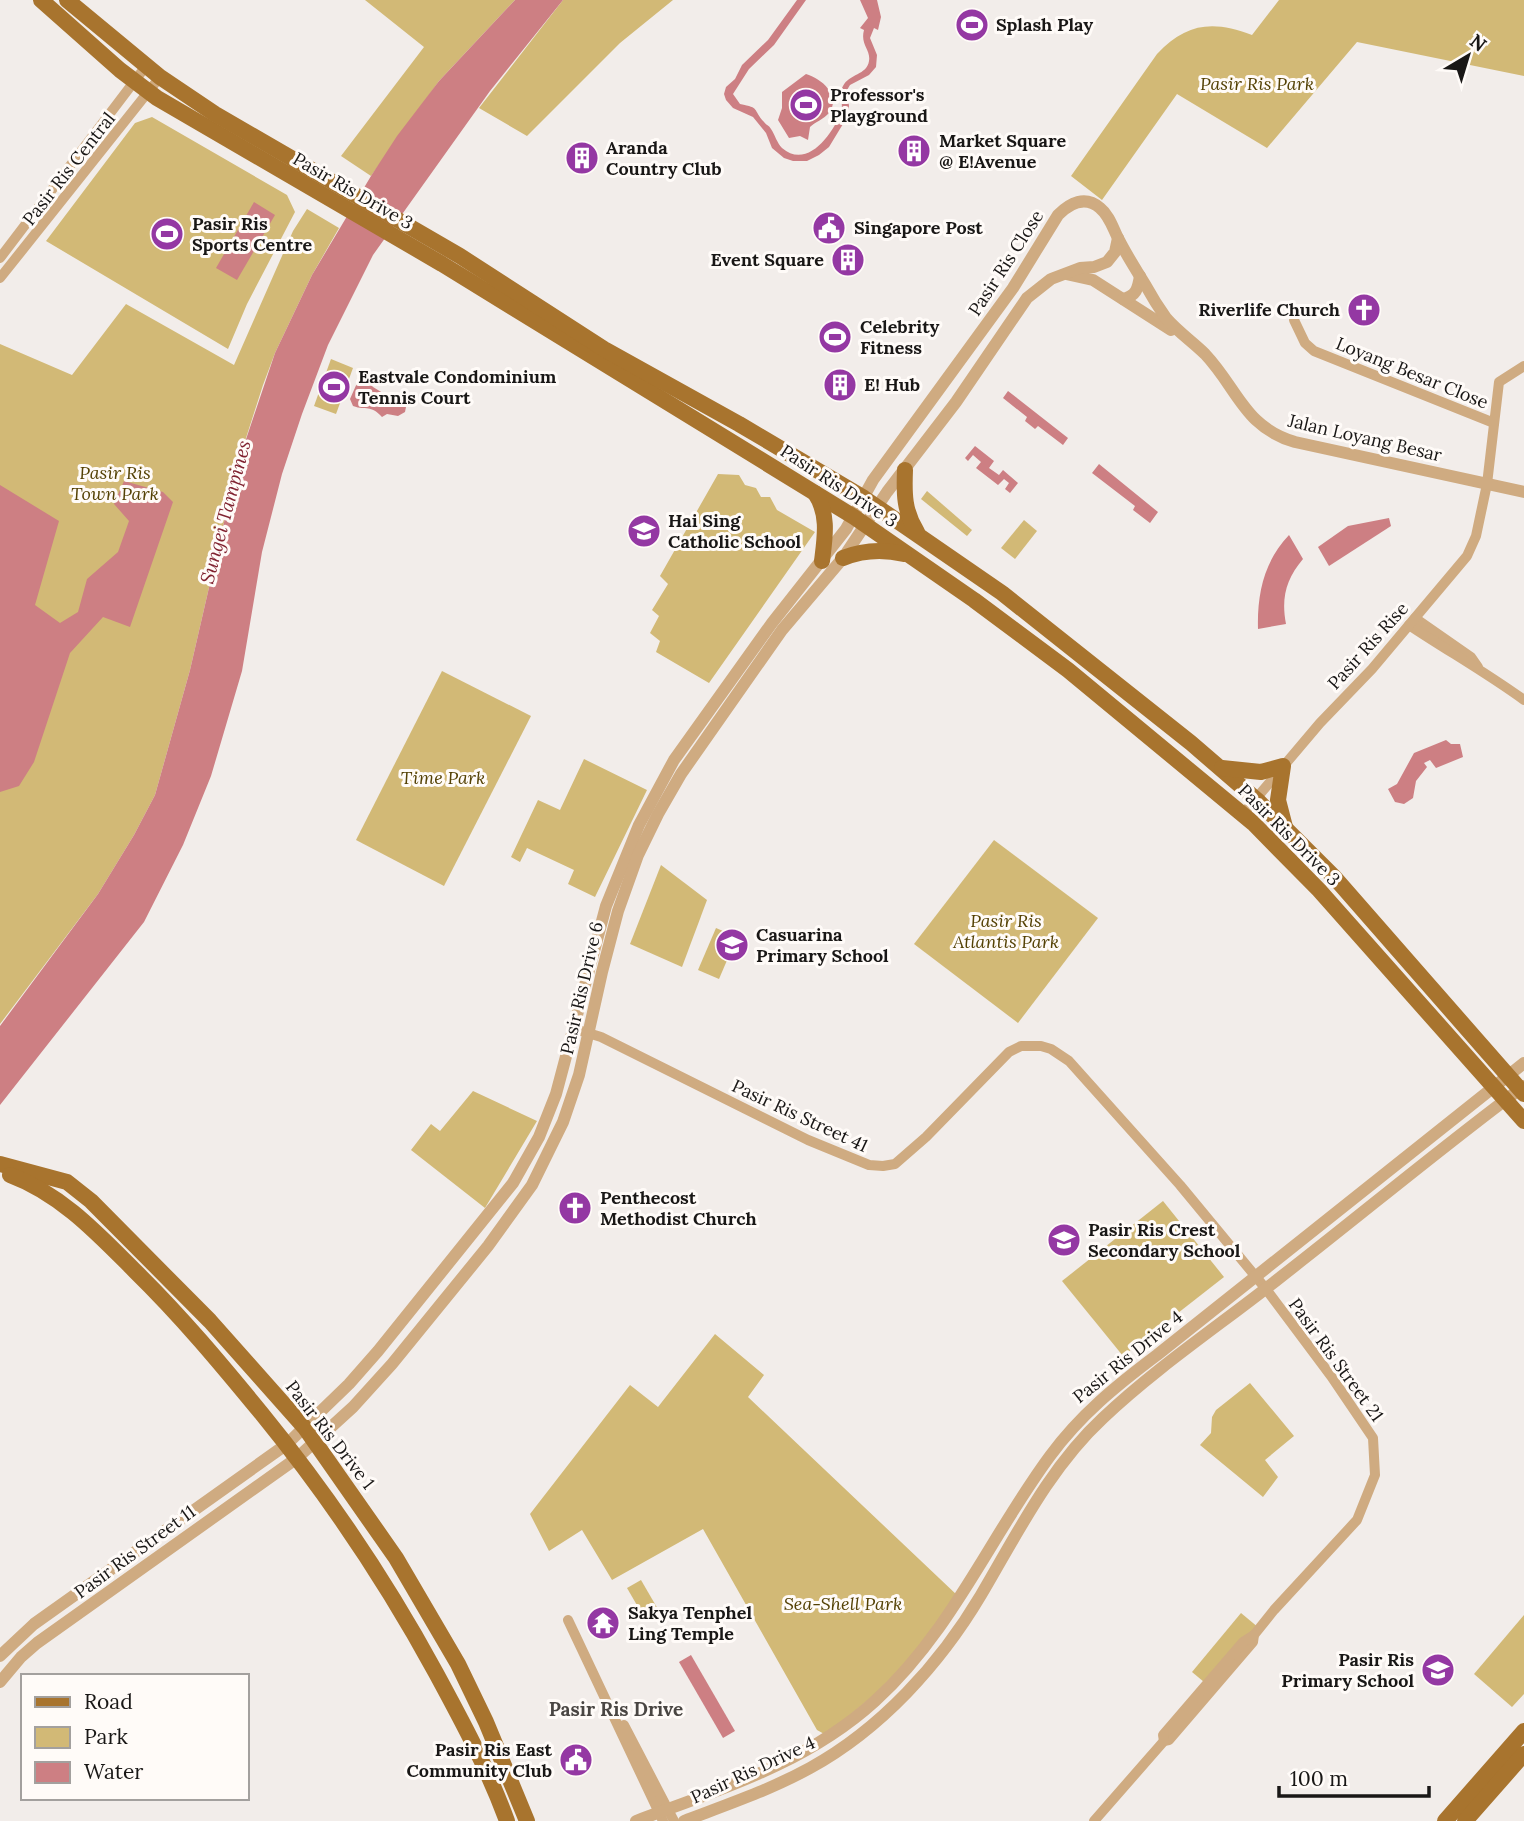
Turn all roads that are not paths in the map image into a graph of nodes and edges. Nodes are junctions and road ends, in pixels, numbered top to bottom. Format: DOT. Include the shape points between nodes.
graph roads {
  1 [pos="41,0"];
  2 [pos="67,0"];
  3 [pos="146,66"];
  4 [pos="160,77"];
  5 [pos="134,82"];
  6 [pos="149,92"];
  7 [pos="355,195"];
  8 [pos="346,210"];
  9 [pos="1118,238"];
  10 [pos="0,258"];
  11 [pos="1066,274"];
  12 [pos="1140,276"];
  13 [pos="0,278"];
  14 [pos="1123,299"];
  15 [pos="1294,320"];
  16 [pos="1192,343"];
  17 [pos="1524,366"];
  18 [pos="929,404"];
  19 [pos="945,416"];
  20 [pos="1494,423"];
  21 [pos="905,470"];
  22 [pos="1487,484"];
  23 [pos="815,492"];
  24 [pos="1524,492"];
  25 [pos="870,502"];
  26 [pos="860,520"];
  27 [pos="920,537"];
  28 [pos="910,555"];
  29 [pos="844,558"];
  30 [pos="822,561"];
  31 [pos="1412,622"];
  32 [pos="1524,700"];
  33 [pos="1283,766"];
  34 [pos="1220,768"];
  35 [pos="1256,800"];
  36 [pos="1243,814"];
  37 [pos="1286,830"];
  38 [pos="575,1028"];
  39 [pos="588,1032"];
  40 [pos="1524,1063"];
  41 [pos="1507,1076"];
  42 [pos="1493,1087"];
  43 [pos="1522,1090"];
  44 [pos="1505,1100"];
  45 [pos="1524,1121"];
  46 [pos="0,1164"];
  47 [pos="0,1171"];
  48 [pos="1255,1276"];
  49 [pos="1266,1289"];
  50 [pos="305,1428"];
  51 [pos="316,1443"];
  52 [pos="287,1444"];
  53 [pos="297,1458"];
  54 [pos="568,1620"];
  55 [pos="0,1656"];
  56 [pos="0,1682"];
  57 [pos="1524,1731"];
  58 [pos="1524,1755"];
  59 [pos="666,1816"];
  60 [pos="507,1821"];
  61 [pos="527,1821"];
  62 [pos="636,1821"];
  63 [pos="684,1821"];
  64 [pos="1094,1821"];
  65 [pos="1445,1821"];
  66 [pos="1465,1821"];
  1 -- 5 [label="main road, Pasir Ris Drive 3"];
  2 -- 3 [label="main road, Pasir Ris Drive 3"];
  3 -- 4 [label="main road, Pasir Ris Drive 3"];
  3 -- 5 [label="street, Pasir Ris Central"];
  4 -- 6 [label="street, Pasir Ris Central"];
  4 -- 7 [label="main road, Pasir Ris Drive 3"];
  5 -- 6 [label="main road, Pasir Ris Drive 3"];
  5 -- 10 [label="street, Pasir Ris Central"];
  6 -- 8 [label="main road, Pasir Ris Drive 3"];
  6 -- 13 [label="street, Pasir Ris Central"];
  7 -- 8 [label="main road" via="346,200"];
  7 -- 25 [label="main road, Pasir Ris Drive 3" via="604,349"];
  8 -- 23 [label="main road, Pasir Ris Drive 3"];
  9 -- 11 [label="street, Pasir Ris Close" via="1115,253 1107,262"];
  9 -- 12 [label="street, Jalan Loyang Besar"];
  9 -- 18 [label="street, Pasir Ris Close" via="1106,215 1090,202 1066,207"];
  11 -- 14 [label="street, Jalan Loyang Besar" via="1093,279"];
  11 -- 19 [label="street, Pasir Ris Close" via="1051,279 1027,298"];
  12 -- 14 [label="street" via="1136,293"];
  12 -- 16 [label="street, Jalan Loyang Besar" via="1167,319"];
  14 -- 16 [label="street, Jalan Loyang Besar"];
  15 -- 20 [label="street, Loyang Besar Close" via="1314,351"];
  16 -- 22 [label="street, Jalan Loyang Besar" via="1206,355 1246,411 1279,437"];
  17 -- 20 [label="street" via="1499,382"];
  18 -- 19 [label="street"];
  18 -- 25 [label="street, Pasir Ris Close" via="873,480"];
  19 -- 21 [label="street, Pasir Ris Close"];
  20 -- 22 [label="street"];
  21 -- 25 [label="street, Pasir Ris Close"];
  21 -- 27 [label="main road" via="907,514"];
  22 -- 24 [label="street, Jalan Loyang Besar"];
  22 -- 31 [label="street, Pasir Ris Rise" via="1467,556"];
  23 -- 26 [label="main road, Pasir Ris Drive 3"];
  23 -- 30 [label="main road" via="826,522"];
  25 -- 26 [label="street, Pasir Ris Drive 6"];
  25 -- 27 [label="main road, Pasir Ris Drive 3"];
  26 -- 28 [label="main road, Pasir Ris Drive 3"];
  26 -- 29 [label="street, Pasir Ris Drive 6"];
  26 -- 30 [label="street, Pasir Ris Drive 6"];
  27 -- 34 [label="main road, Pasir Ris Drive 3" via="1002,593"];
  28 -- 29 [label="main road" via="878,551"];
  28 -- 36 [label="main road, Pasir Ris Drive 3" via="1068,670"];
  29 -- 39 [label="street, Pasir Ris Drive 6" via="782,630 657,814 618,911"];
  30 -- 38 [label="street, Pasir Ris Drive 6" via="772,623 655,793 606,906"];
  31 -- 32 [label="street" via="1471,657"];
  31 -- 33 [label="street, Pasir Ris Rise"];
  33 -- 34 [label="main road" via="1261,772"];
  33 -- 35 [label="street, Pasir Ris Rise"];
  33 -- 37 [label="main road" via="1278,800"];
  34 -- 35 [label="main road, Pasir Ris Drive 3"];
  35 -- 36 [label="street, Pasir Ris Rise"];
  35 -- 37 [label="main road, Pasir Ris Drive 3"];
  36 -- 42 [label="main road, Pasir Ris Drive 3" via="1319,890"];
  37 -- 41 [label="main road, Pasir Ris Drive 3" via="1335,878"];
  38 -- 39 [label="street, Pasir Ris Street 41"];
  38 -- 50 [label="street, Pasir Ris Drive 6" via="539,1137 513,1183 378,1351"];
  39 -- 48 [label="street, Pasir Ris Street 41" via="808,1140 869,1165 883,1166 895,1164 926,1138 1009,1052 1028,1045 1051,1049 1069,1061 1111,1106"];
  39 -- 51 [label="street, Pasir Ris Drive 6" via="563,1122 532,1185 392,1364"];
  40 -- 41 [label="street, Pasir Ris Drive 4"];
  41 -- 42 [label="street, Pasir Ris Drive 4"];
  41 -- 43 [label="main road, Pasir Ris Drive 3"];
  42 -- 44 [label="main road, Pasir Ris Drive 3"];
  42 -- 48 [label="street, Pasir Ris Drive 4"];
  43 -- 44 [label="street, Pasir Ris Drive 4"];
  44 -- 45 [label="main road, Pasir Ris Drive 3"];
  44 -- 49 [label="street, Pasir Ris Drive 4"];
  46 -- 50 [label="main road, Pasir Ris Drive 1" via="67,1182 91,1201 210,1321"];
  47 -- 52 [label="main road" via="49,1193 96,1233 185,1322"];
  48 -- 49 [label="street, Pasir Ris Street 21"];
  48 -- 59 [label="street, Pasir Ris Drive 4" via="1081,1418 1033,1479 951,1612 875,1701 796,1758"];
  49 -- 63 [label="street, Pasir Ris Drive 4" via="1135,1390 1077,1446 1038,1499 957,1633 895,1704 810,1768"];
  49 -- 64 [label="street, Pasir Ris Street 21" via="1373,1438 1375,1475 1357,1520 1254,1635 1247,1637"];
  50 -- 51 [label="main road, Pasir Ris Drive 1"];
  50 -- 52 [label="street, Pasir Ris Drive 6"];
  51 -- 53 [label="street, Pasir Ris Drive 6"];
  51 -- 61 [label="main road, Pasir Ris Drive 1" via="396,1558 458,1664"];
  52 -- 53 [label="main road"];
  52 -- 55 [label="street, Pasir Ris Street 11" via="34,1624"];
  53 -- 56 [label="street, Pasir Ris Street 11" via="37,1643"];
  53 -- 60 [label="main road" via="404,1613 467,1729"];
  54 -- 59 [label="street"];
  57 -- 65 [label="main road"];
  58 -- 66 [label="main road"];
  59 -- 62 [label="street, Pasir Ris Drive 4"];
}
